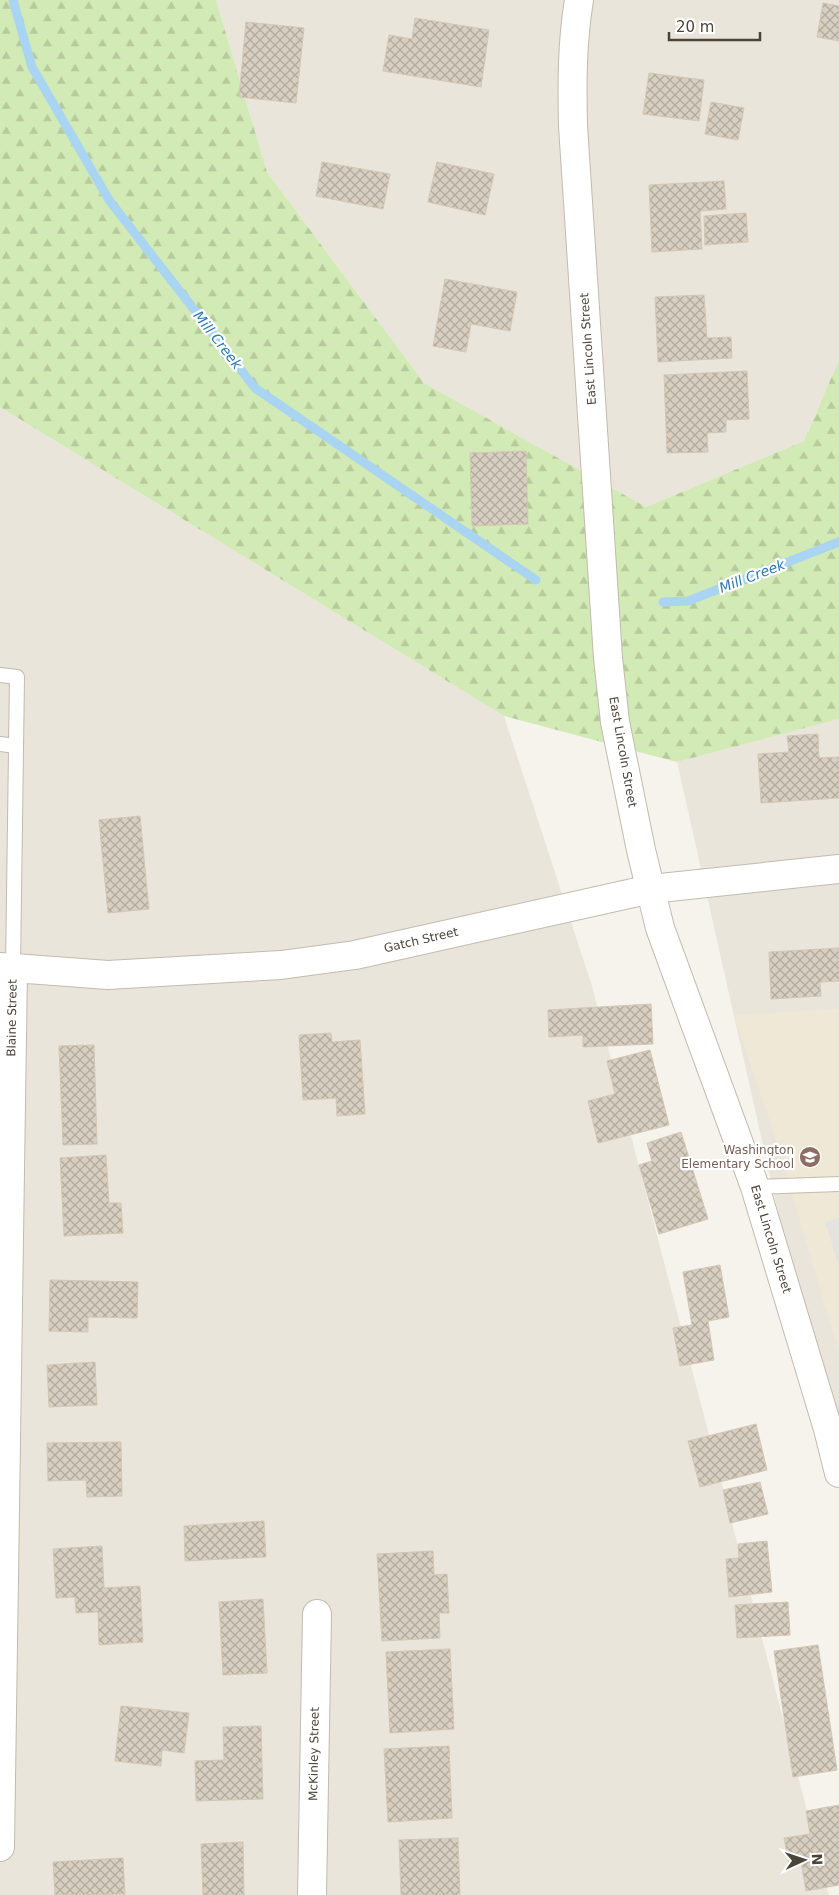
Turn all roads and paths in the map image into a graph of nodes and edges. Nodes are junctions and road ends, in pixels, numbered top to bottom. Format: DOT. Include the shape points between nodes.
graph roads {
  1 [pos="579,0"];
  2 [pos="0,675"];
  3 [pos="0,744"];
  4 [pos="16,746"];
  5 [pos="839,869"];
  6 [pos="650,888"];
  7 [pos="6,967"];
  8 [pos="839,1184"];
  9 [pos="755,1187"];
  10 [pos="839,1474"];
  11 [pos="317,1614"];
  12 [pos="0,1847"];
  13 [pos="312,1895"];
  1 -- 6 [label="street, East Lincoln Street" via="572,85 573,126 608,658 615,722"];
  2 -- 4 [label="lane" via="17,677"];
  3 -- 4 [label="lane"];
  4 -- 7 [label="lane"];
  5 -- 6 [label="street, Gatch Street"];
  6 -- 7 [label="street, Gatch Street" via="355,955 290,964 108,975"];
  6 -- 9 [label="street, East Lincoln Street" via="660,928"];
  7 -- 12 [label="street, Blaine Street"];
  8 -- 9 [label="lane"];
  9 -- 10 [label="street, East Lincoln Street"];
  11 -- 13 [label="street, McKinley Street"];
}
